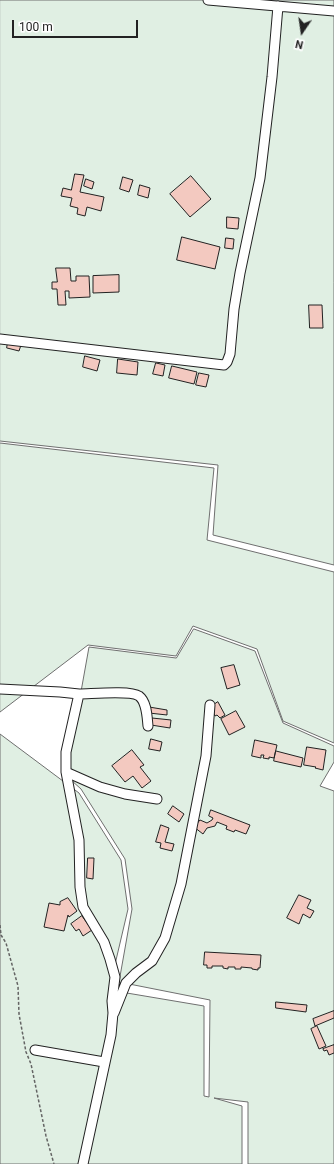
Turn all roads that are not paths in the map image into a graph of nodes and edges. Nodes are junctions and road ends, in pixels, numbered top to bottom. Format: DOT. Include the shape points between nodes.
graph roads {
  1 [pos="208,0"];
  2 [pos="278,6"];
  3 [pos="334,11"];
  4 [pos="0,339"];
  5 [pos="0,689"];
  6 [pos="79,694"];
  7 [pos="210,705"];
  8 [pos="148,726"];
  9 [pos="66,772"];
  10 [pos="156,799"];
  11 [pos="113,1013"];
  12 [pos="35,1050"];
  13 [pos="104,1062"];
  14 [pos="83,1164"];
  1 -- 2 [label="street"];
  2 -- 3 [label="street"];
  2 -- 4 [label="street" via="260,178 240,273 227,362 224,365"];
  5 -- 6 [label="street"];
  6 -- 8 [label="street" via="120,693 139,696 146,709"];
  6 -- 9 [label="street" via="66,752"];
  7 -- 11 [label="street" via="206,756 181,884 165,938 152,961 126,983"];
  9 -- 10 [label="street" via="125,794"];
  9 -- 11 [label="street" via="80,840 80,887 83,907 104,942 110,959 115,977"];
  11 -- 13 [label="street" via="111,1035"];
  12 -- 13 [label="street"];
  13 -- 14 [label="street"];
}
